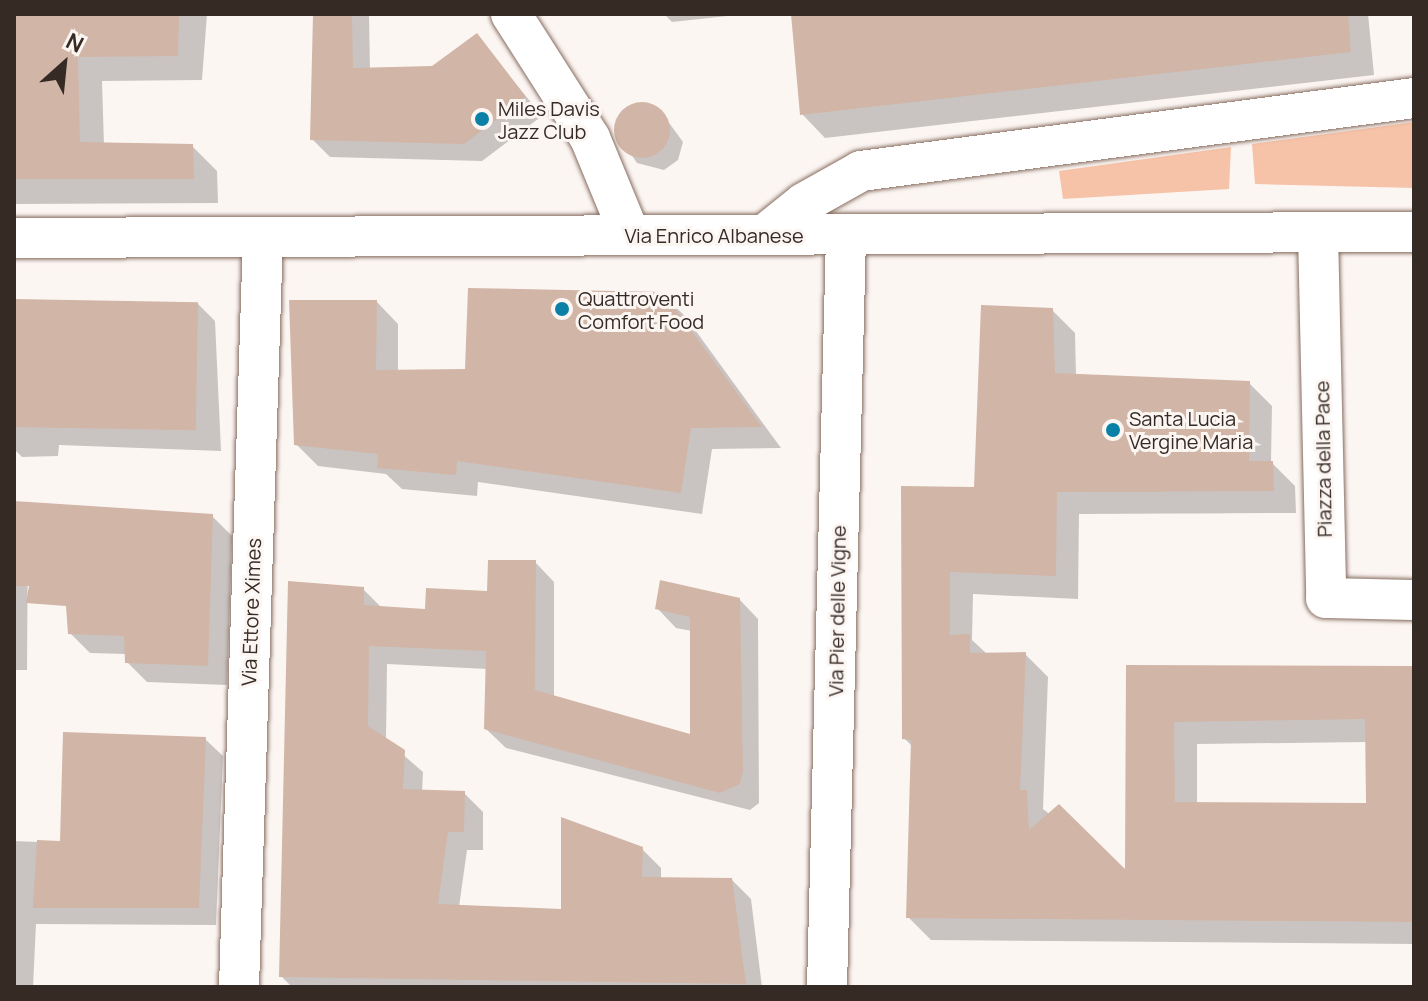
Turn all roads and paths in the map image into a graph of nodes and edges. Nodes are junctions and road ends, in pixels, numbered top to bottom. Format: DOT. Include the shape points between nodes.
graph roads {
  1 [pos="511,14"];
  2 [pos="1414,98"];
  3 [pos="1414,232"];
  4 [pos="1318,233"];
  5 [pos="846,234"];
  6 [pos="630,235"];
  7 [pos="764,235"];
  8 [pos="263,237"];
  9 [pos="14,238"];
  10 [pos="1414,600"];
  11 [pos="239,987"];
  12 [pos="827,987"];
  1 -- 6 [label="street" via="590,138"];
  2 -- 7 [label="street" via="861,171 804,203"];
  3 -- 4 [label="street, Via Enrico Albanese"];
  4 -- 5 [label="street, Via Enrico Albanese"];
  4 -- 10 [label="street, Piazza della Pace" via="1326,598"];
  5 -- 7 [label="street, Via Enrico Albanese"];
  5 -- 12 [label="street, Via Pier delle Vigne"];
  6 -- 7 [label="street, Via Enrico Albanese"];
  6 -- 8 [label="street, Via Enrico Albanese"];
  8 -- 9 [label="street, Via Enrico Albanese"];
  8 -- 11 [label="street, Via Ettore Ximes"];
}
